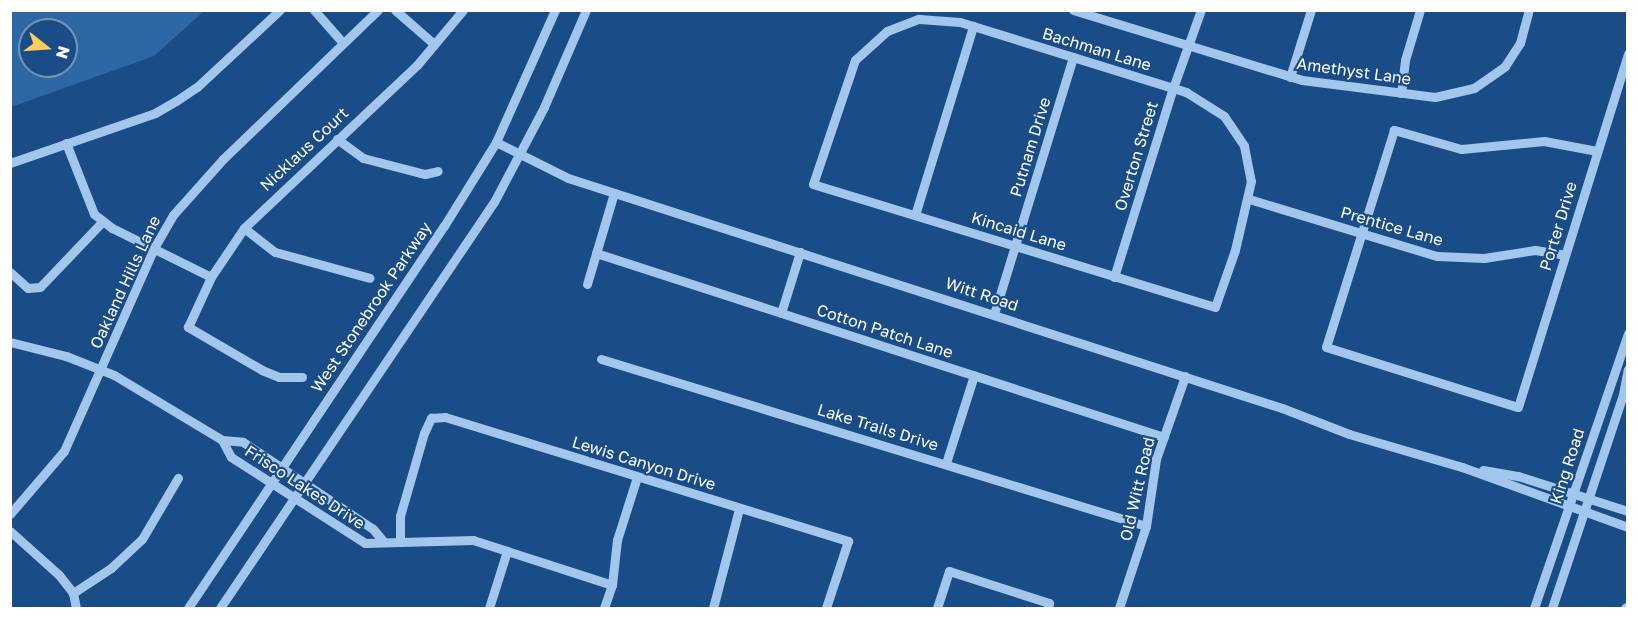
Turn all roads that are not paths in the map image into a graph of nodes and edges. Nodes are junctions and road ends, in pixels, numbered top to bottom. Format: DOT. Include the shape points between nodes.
graph roads {
  1 [pos="280,10"];
  2 [pos="314,10"];
  3 [pos="378,10"];
  4 [pos="395,10"];
  5 [pos="463,10"];
  6 [pos="555,10"];
  7 [pos="586,10"];
  8 [pos="1074,10"];
  9 [pos="1201,10"];
  10 [pos="1311,10"];
  11 [pos="1420,10"];
  12 [pos="1091,13"];
  13 [pos="1528,14"];
  14 [pos="973,26"];
  15 [pos="343,43"];
  16 [pos="434,44"];
  17 [pos="1190,47"];
  18 [pos="1073,57"];
  19 [pos="1627,61"];
  20 [pos="1290,77"];
  21 [pos="1173,88"];
  22 [pos="1401,93"];
  23 [pos="337,139"];
  24 [pos="496,142"];
  25 [pos="66,144"];
  26 [pos="1597,151"];
  27 [pos="519,156"];
  28 [pos="10,163"];
  29 [pos="438,171"];
  30 [pos="813,184"];
  31 [pos="614,193"];
  32 [pos="1249,200"];
  33 [pos="915,215"];
  34 [pos="103,220"];
  35 [pos="244,228"];
  36 [pos="1360,234"];
  37 [pos="1015,246"];
  38 [pos="154,248"];
  39 [pos="800,252"];
  40 [pos="596,253"];
  41 [pos="1565,255"];
  42 [pos="10,272"];
  43 [pos="212,277"];
  44 [pos="1114,277"];
  45 [pos="370,278"];
  46 [pos="587,284"];
  47 [pos="781,313"];
  48 [pos="994,314"];
  49 [pos="1628,333"];
  50 [pos="10,342"];
  51 [pos="602,359"];
  52 [pos="101,369"];
  53 [pos="1628,369"];
  54 [pos="974,375"];
  55 [pos="1185,376"];
  56 [pos="302,377"];
  57 [pos="1164,437"];
  58 [pos="222,440"];
  59 [pos="946,463"];
  60 [pos="281,466"];
  61 [pos="1462,467"];
  62 [pos="637,477"];
  63 [pos="178,478"];
  64 [pos="269,483"];
  65 [pos="304,483"];
  66 [pos="1574,494"];
  67 [pos="292,499"];
  68 [pos="1589,499"];
  69 [pos="1570,507"];
  70 [pos="739,509"];
  71 [pos="1628,511"];
  72 [pos="1584,512"];
  73 [pos="10,514"];
  74 [pos="1146,526"];
  75 [pos="1628,527"];
  76 [pos="10,531"];
  77 [pos="383,541"];
  78 [pos="400,541"];
  79 [pos="507,551"];
  80 [pos="612,585"];
  81 [pos="73,593"];
  82 [pos="1048,606"];
  83 [pos="76,609"];
  84 [pos="189,609"];
  85 [pos="220,609"];
  86 [pos="489,609"];
  87 [pos="604,609"];
  88 [pos="713,609"];
  89 [pos="826,609"];
  90 [pos="937,609"];
  91 [pos="1119,609"];
  92 [pos="1534,609"];
  93 [pos="1552,609"];
  1 -- 25 [label="street" via="197,87 176,101 155,113"];
  2 -- 15 [label="street"];
  3 -- 15 [label="street, Oakland Hills Lane"];
  4 -- 16 [label="street"];
  5 -- 16 [label="street, Nicklaus Court"];
  6 -- 24 [label="street, West Stonebrook Parkway"];
  7 -- 27 [label="street"];
  8 -- 12 [label="street, Amethyst Lane"];
  9 -- 17 [label="street, Overton Street"];
  10 -- 20 [label="street"];
  11 -- 22 [label="street" via="1405,60"];
  12 -- 17 [label="street, Amethyst Lane"];
  13 -- 22 [label="street, Amethyst Lane" via="1520,43 1505,66 1482,85 1443,97"];
  14 -- 18 [label="street, Bachman Lane"];
  14 -- 30 [label="street, Bachman Lane" via="944,19 919,19 886,31 855,60"];
  14 -- 33 [label="street"];
  15 -- 38 [label="street, Oakland Hills Lane" via="196,186"];
  16 -- 23 [label="street, Nicklaus Court" via="417,65"];
  17 -- 20 [label="street, Amethyst Lane"];
  17 -- 21 [label="street, Overton Street"];
  18 -- 21 [label="street, Bachman Lane"];
  18 -- 37 [label="street, Putnam Drive"];
  19 -- 26 [label="street, Porter Drive"];
  20 -- 22 [label="street, Amethyst Lane"];
  21 -- 32 [label="street, Bachman Lane" via="1218,110 1244,146 1251,172"];
  21 -- 44 [label="street, Overton Street"];
  23 -- 29 [label="street" via="363,158 425,174"];
  23 -- 35 [label="street, Nicklaus Court"];
  24 -- 27 [label="street, Witt Road"];
  24 -- 60 [label="street, West Stonebrook Parkway" via="444,226"];
  25 -- 28 [label="street"];
  25 -- 34 [label="street" via="85,198"];
  26 -- 36 [label="street" via="1544,141 1461,149 1394,130"];
  26 -- 41 [label="street, Porter Drive"];
  27 -- 31 [label="street, Witt Road"];
  27 -- 65 [label="street" via="475,231"];
  30 -- 33 [label="street, Kincaid Lane"];
  31 -- 39 [label="street, Witt Road"];
  31 -- 40 [label="street"];
  32 -- 36 [label="street, Prentice Lane"];
  32 -- 44 [label="street, Kincaid Lane" via="1215,307"];
  33 -- 37 [label="street, Kincaid Lane"];
  34 -- 38 [label="street"];
  34 -- 42 [label="street" via="34,289"];
  35 -- 43 [label="street, Nicklaus Court"];
  35 -- 45 [label="street" via="275,252"];
  36 -- 41 [label="street, Prentice Lane" via="1448,258 1484,258 1535,250"];
  36 -- 41 [label="street, Porter Drive" via="1326,347 1518,407"];
  37 -- 44 [label="street, Kincaid Lane"];
  37 -- 48 [label="street, Putnam Drive"];
  38 -- 43 [label="street"];
  38 -- 52 [label="street, Oakland Hills Lane"];
  39 -- 47 [label="street"];
  39 -- 48 [label="street, Witt Road"];
  40 -- 46 [label="street"];
  40 -- 47 [label="street, Cotton Patch Lane"];
  43 -- 56 [label="street, Nicklaus Court" via="188,327 262,370 279,377"];
  47 -- 54 [label="street, Cotton Patch Lane"];
  48 -- 55 [label="street, Witt Road"];
  49 -- 66 [label="street, King Road"];
  50 -- 52 [label="street, Frisco Lakes Drive"];
  51 -- 59 [label="street, Lake Trails Drive"];
  52 -- 58 [label="street, Frisco Lakes Drive" via="162,401"];
  52 -- 73 [label="street, Oakland Hills Lane" via="64,451"];
  53 -- 68 [label="street, King Road"];
  54 -- 57 [label="street, Cotton Patch Lane"];
  54 -- 59 [label="street"];
  55 -- 57 [label="street, Old Witt Road"];
  55 -- 61 [label="street, Witt Road" via="1349,434"];
  57 -- 74 [label="street, Old Witt Road" via="1154,468"];
  58 -- 60 [label="street, Frisco Lakes Drive" via="243,442"];
  58 -- 64 [label="street, Frisco Lakes Drive" via="231,457"];
  59 -- 74 [label="street, Lake Trails Drive"];
  60 -- 64 [label="street, West Stonebrook Parkway"];
  60 -- 65 [label="street, Frisco Lakes Drive"];
  61 -- 66 [label="street, Witt Road" via="1518,476"];
  61 -- 69 [label="street, Witt Road"];
  62 -- 70 [label="street, Lewis Canyon Drive"];
  62 -- 78 [label="street, Lewis Canyon Drive" via="445,417 431,418 400,516"];
  62 -- 80 [label="street" via="617,540"];
  63 -- 81 [label="street" via="142,539 111,568"];
  64 -- 67 [label="street, Frisco Lakes Drive"];
  64 -- 84 [label="street, West Stonebrook Parkway"];
  65 -- 67 [label="street"];
  65 -- 77 [label="street, Frisco Lakes Drive" via="373,529"];
  66 -- 68 [label="street, Witt Road"];
  66 -- 69 [label="street, King Road"];
  67 -- 77 [label="street, Frisco Lakes Drive" via="365,543"];
  67 -- 85 [label="street"];
  68 -- 71 [label="street, Witt Road"];
  68 -- 72 [label="street, King Road"];
  69 -- 72 [label="street, Witt Road"];
  69 -- 92 [label="street, King Road"];
  70 -- 88 [label="street"];
  70 -- 89 [label="street, Lewis Canyon Drive" via="848,541"];
  72 -- 75 [label="street, Witt Road"];
  72 -- 93 [label="street, King Road"];
  74 -- 91 [label="street, Old Witt Road"];
  76 -- 81 [label="street" via="59,575"];
  77 -- 78 [label="street, Frisco Lakes Drive"];
  78 -- 79 [label="street, Frisco Lakes Drive" via="473,540"];
  79 -- 80 [label="street, Frisco Lakes Drive"];
  79 -- 86 [label="street"];
  80 -- 87 [label="street"];
  81 -- 83 [label="street"];
  82 -- 90 [label="street" via="949,572"];
}
